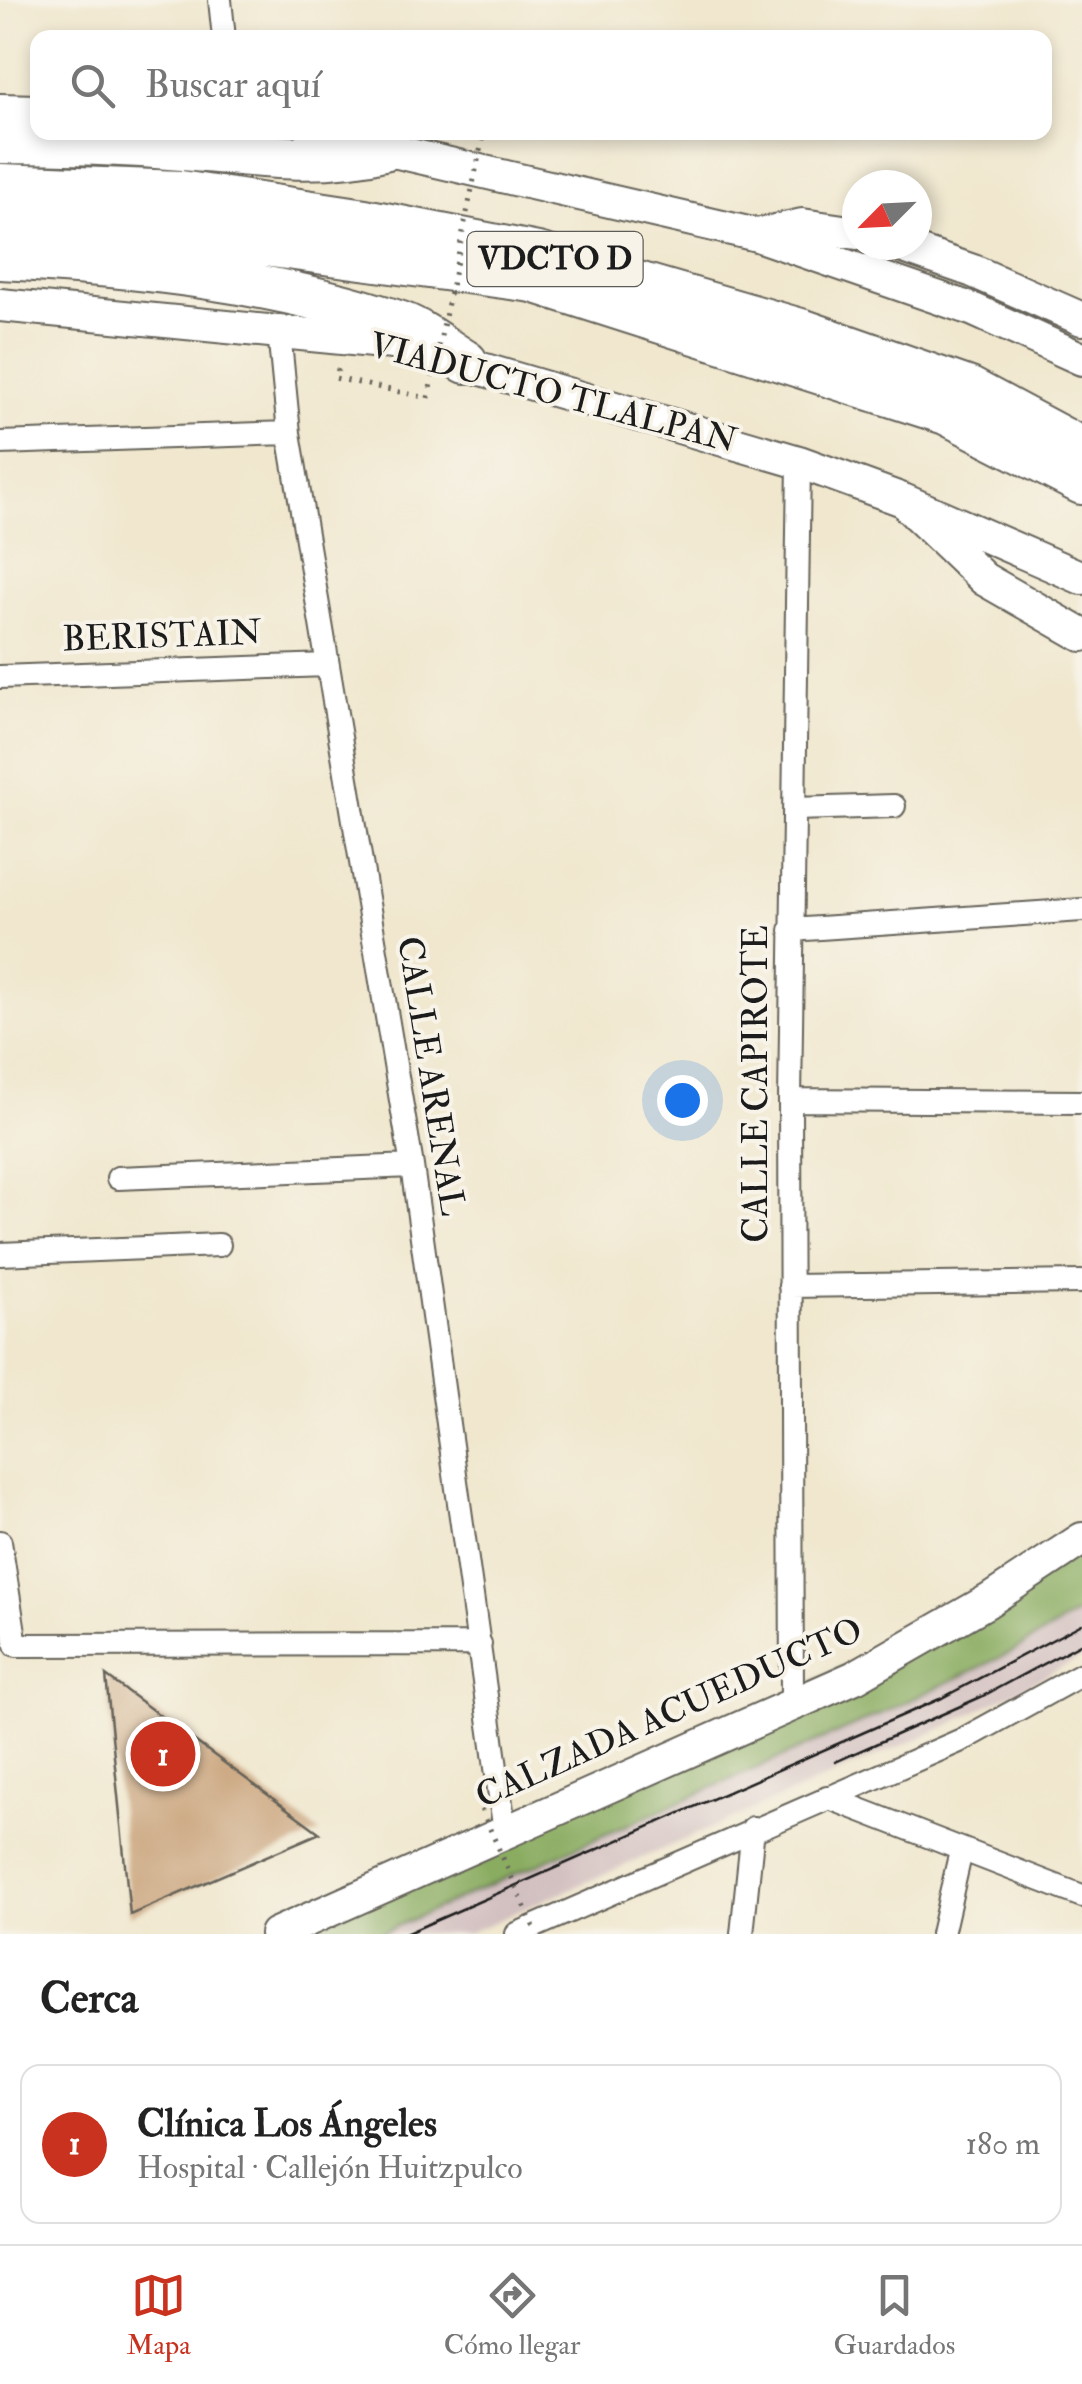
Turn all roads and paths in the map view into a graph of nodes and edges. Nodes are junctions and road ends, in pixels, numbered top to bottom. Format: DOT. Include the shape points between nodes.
graph roads {
  1 [pos="220,0"];
  2 [pos="223,30"];
  3 [pos="0,110"];
  4 [pos="30,111"];
  5 [pos="350,140"];
  6 [pos="482,140"];
  7 [pos="0,142"];
  8 [pos="388,148"];
  9 [pos="0,185"];
  10 [pos="0,224"];
  11 [pos="842,231"];
  12 [pos="757,235"];
  13 [pos="932,257"];
  14 [pos="0,258"];
  15 [pos="0,305"];
  16 [pos="1082,319"];
  17 [pos="279,332"];
  18 [pos="1082,359"];
  19 [pos="466,362"];
  20 [pos="336,378"];
  21 [pos="289,433"];
  22 [pos="0,443"];
  23 [pos="1082,449"];
  24 [pos="799,462"];
  25 [pos="1082,483"];
  26 [pos="903,500"];
  27 [pos="1082,578"];
  28 [pos="1082,635"];
  29 [pos="327,665"];
  30 [pos="0,677"];
  31 [pos="894,806"];
  32 [pos="795,809"];
  33 [pos="1082,910"];
  34 [pos="791,930"];
  35 [pos="790,1100"];
  36 [pos="1082,1102"];
  37 [pos="412,1166"];
  38 [pos="118,1178"];
  39 [pos="219,1246"];
  40 [pos="0,1254"];
  41 [pos="1082,1282"];
  42 [pos="790,1286"];
  43 [pos="1082,1539"];
  44 [pos="0,1542"];
  45 [pos="480,1644"];
  46 [pos="1082,1674"];
  47 [pos="792,1706"];
  48 [pos="827,1797"];
  49 [pos="477,1800"];
  50 [pos="753,1828"];
  51 [pos="505,1832"];
  52 [pos="962,1850"];
  53 [pos="1082,1896"];
  54 [pos="276,1934"];
  55 [pos="516,1934"];
  56 [pos="537,1934"];
  57 [pos="742,1934"];
  58 [pos="942,1934"];
  1 -- 2 [label="street"];
  3 -- 4 [label="main road"];
  5 -- 8 [label="main road"];
  6 -- 20 [label="path, bridge" via="428,398"];
  7 -- 8 [label="highway" via="296,160"];
  8 -- 12 [label="main road"];
  9 -- 23 [label="highway, VDCTO D" via="180,192 538,254 804,330 970,389"];
  10 -- 25 [label="highway, VDCTO D" via="169,232 534,281 946,413"];
  11 -- 12 [label="main road" via="802,225"];
  12 -- 18 [label="main road" via="974,310"];
  13 -- 16 [label="main road"];
  14 -- 19 [label="highway" via="136,268 281,294 404,324"];
  15 -- 17 [label="main road, VIADUCTO TLALPAN"];
  17 -- 19 [label="main road, VIADUCTO TLALPAN" via="393,343"];
  17 -- 21 [label="street, CALLE ARENAL"];
  19 -- 24 [label="main road, VIADUCTO TLALPAN"];
  21 -- 22 [label="street"];
  21 -- 29 [label="street, CALLE ARENAL"];
  24 -- 26 [label="main road, VIADUCTO TLALPAN"];
  24 -- 32 [label="street, CALLE CAPIROTE"];
  26 -- 27 [label="main road, VIADUCTO TLALPAN"];
  26 -- 28 [label="main road" via="984,579"];
  29 -- 30 [label="street, BERISTAIN"];
  29 -- 37 [label="street, CALLE ARENAL"];
  31 -- 32 [label="street"];
  32 -- 34 [label="street, CALLE CAPIROTE"];
  33 -- 34 [label="street"];
  34 -- 35 [label="street, CALLE CAPIROTE"];
  35 -- 36 [label="street"];
  35 -- 42 [label="street, CALLE CAPIROTE"];
  37 -- 38 [label="street"];
  37 -- 45 [label="street, CALLE ARENAL"];
  39 -- 40 [label="street"];
  41 -- 42 [label="street"];
  42 -- 47 [label="street, CALLE CAPIROTE"];
  43 -- 47 [label="main road, CALZADA ACUEDUCTO" via="988,1601"];
  44 -- 45 [label="street" via="16,1645"];
  45 -- 51 [label="street, CALLE ARENAL"];
  46 -- 48 [label="street" via="964,1739"];
  47 -- 51 [label="main road, CALZADA ACUEDUCTO"];
  48 -- 50 [label="street"];
  48 -- 52 [label="street"];
  49 -- 56 [label="path, bridge"];
  50 -- 55 [label="street"];
  50 -- 57 [label="street"];
  51 -- 54 [label="main road, CALZADA ACUEDUCTO"];
  52 -- 53 [label="street"];
  52 -- 58 [label="street"];
}
